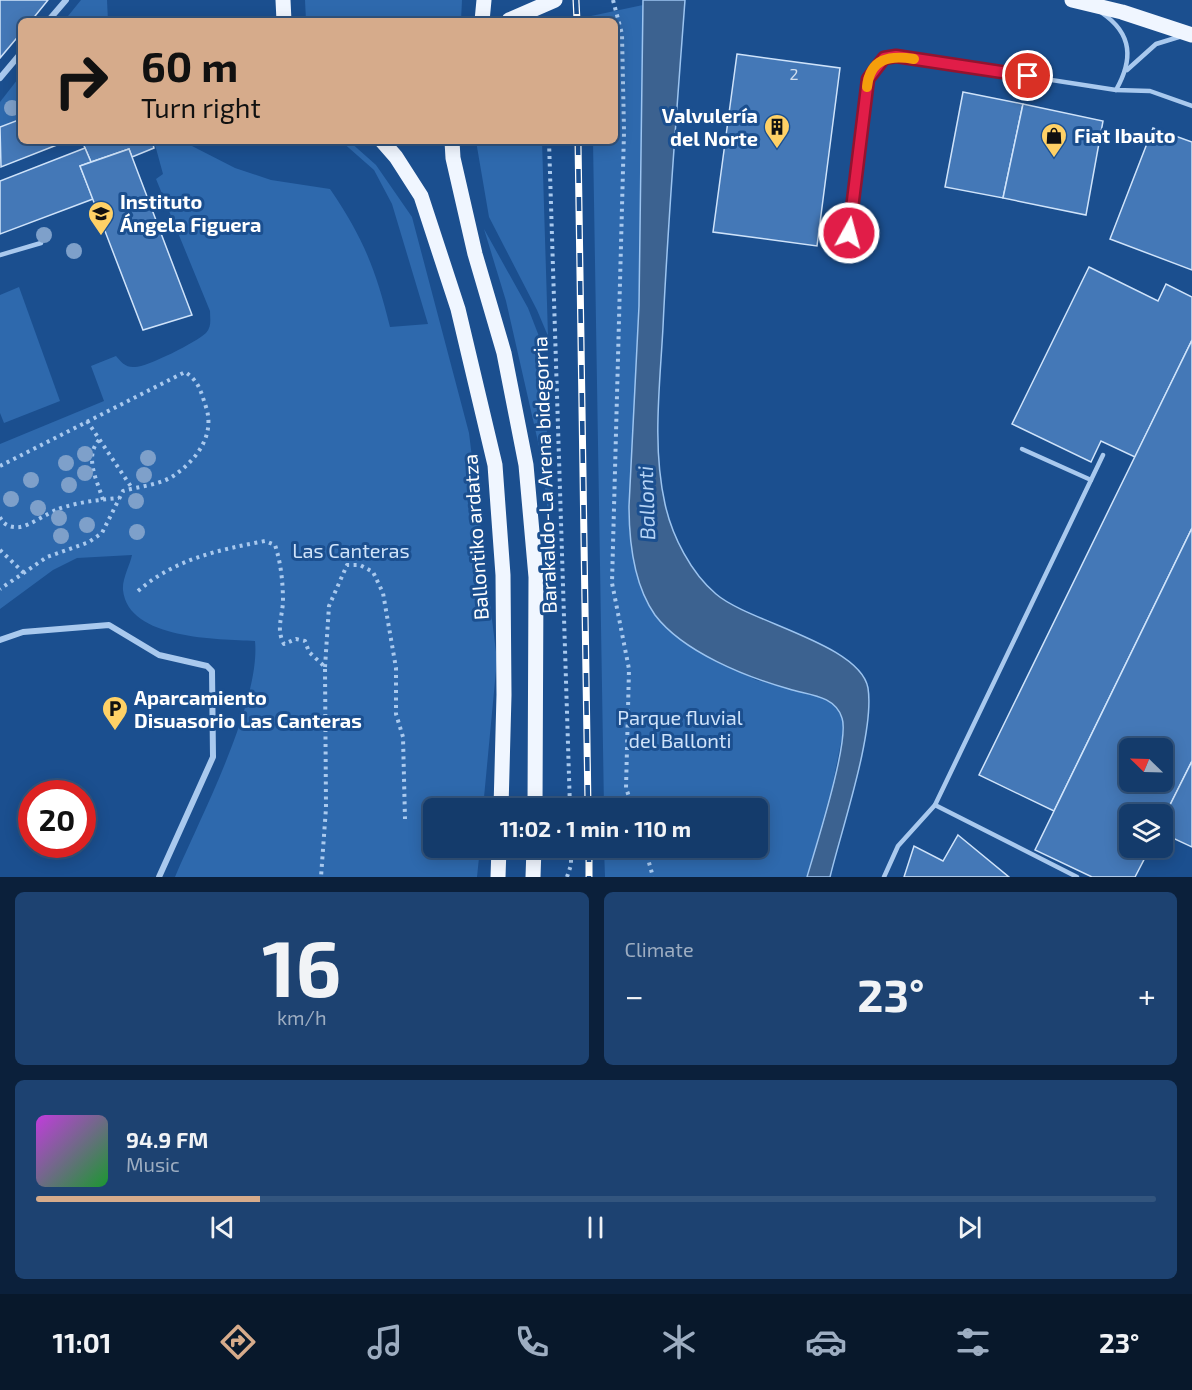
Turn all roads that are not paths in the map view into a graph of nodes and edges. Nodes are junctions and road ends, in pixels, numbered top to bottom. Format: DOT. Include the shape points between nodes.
graph roads {
  1 [pos="66,0"];
  2 [pos="283,0"];
  3 [pos="484,0"];
  4 [pos="555,0"];
  5 [pos="1072,0"];
  6 [pos="1090,4"];
  7 [pos="51,18"];
  8 [pos="284,18"];
  9 [pos="482,18"];
  10 [pos="515,18"];
  11 [pos="1191,35"];
  12 [pos="18,57"];
  13 [pos="1127,70"];
  14 [pos="0,78"];
  15 [pos="1116,90"];
  16 [pos="1192,106"];
  17 [pos="385,144"];
  18 [pos="452,144"];
  19 [pos="41,243"];
  20 [pos="0,255"];
  21 [pos="846,255"];
  22 [pos="1022,449"];
  23 [pos="1103,455"];
  24 [pos="1091,480"];
  25 [pos="0,640"];
  26 [pos="501,798"];
  27 [pos="535,798"];
  28 [pos="934,805"];
  29 [pos="499,858"];
  30 [pos="534,858"];
  31 [pos="1065,871"];
  32 [pos="159,877"];
  33 [pos="498,877"];
  34 [pos="533,877"];
  35 [pos="884,877"];
  36 [pos="1062,877"];
  37 [pos="1077,877"];
  1 -- 7 [label="street"];
  2 -- 8 [label="main road"];
  3 -- 9 [label="main road"];
  4 -- 10 [label="main road, bridge"];
  5 -- 6 [label="main road"];
  6 -- 11 [label="main road"];
  6 -- 13 [label="lane" via="1120,29 1129,62"];
  11 -- 13 [label="lane" via="1156,44"];
  12 -- 14 [label="street"];
  13 -- 15 [label="lane"];
  15 -- 16 [label="lane" via="1150,92"];
  15 -- 21 [label="lane" via="896,56 884,58 868,79"];
  17 -- 26 [label="main road, Ballontiko ardatza" via="421,196 458,309 495,465 503,575"];
  18 -- 27 [label="main road" via="475,254 504,353 526,465 536,577"];
  19 -- 20 [label="lane"];
  22 -- 24 [label="lane"];
  23 -- 24 [label="lane"];
  24 -- 28 [label="lane"];
  25 -- 32 [label="street" via="23,633 109,625 159,655 212,670 213,757"];
  28 -- 31 [label="lane"];
  28 -- 35 [label="lane" via="898,846"];
  29 -- 33 [label="main road"];
  30 -- 34 [label="main road"];
  31 -- 36 [label="lane"];
  31 -- 37 [label="lane"];
}
